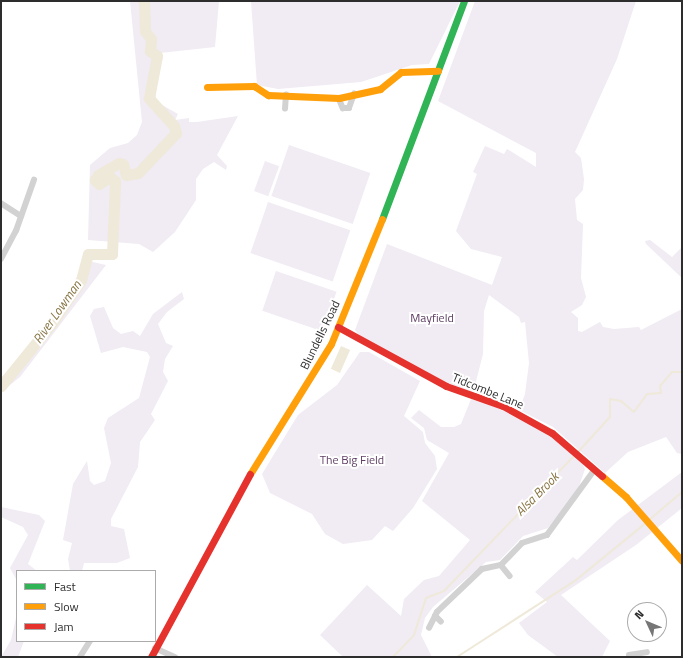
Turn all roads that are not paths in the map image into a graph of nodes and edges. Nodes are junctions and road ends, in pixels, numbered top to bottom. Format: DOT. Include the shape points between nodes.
graph roads {
  1 [pos="464,1"];
  2 [pos="438,72"];
  3 [pos="207,87"];
  4 [pos="354,94"];
  5 [pos="286,95"];
  6 [pos="339,98"];
  7 [pos="284,109"];
  8 [pos="34,180"];
  9 [pos="1,203"];
  10 [pos="21,216"];
  11 [pos="1,259"];
  12 [pos="338,327"];
  13 [pos="594,472"];
  14 [pos="682,561"];
  15 [pos="501,565"];
  16 [pos="510,576"];
  17 [pos="435,616"];
  18 [pos="442,622"];
  19 [pos="429,628"];
  20 [pos="89,642"];
  21 [pos="157,649"];
  22 [pos="646,652"];
  23 [pos="629,655"];
  24 [pos="638,655"];
  25 [pos="80,657"];
  26 [pos="151,657"];
  27 [pos="175,657"];
  1 -- 2 [label="street, Blundells Road"];
  2 -- 4 [label="street" via="422,68 401,72 380,89"];
  2 -- 12 [label="street, Blundells Road"];
  3 -- 5 [label="street" via="254,86 268,94"];
  4 -- 6 [label="street"];
  4 -- 6 [label="street" via="349,108 340,105"];
  5 -- 6 [label="street"];
  5 -- 7 [label="street"];
  8 -- 10 [label="street"];
  9 -- 10 [label="street"];
  10 -- 11 [label="street"];
  12 -- 13 [label="street, Tidcombe Lane" via="446,386 513,411 552,433 580,456"];
  12 -- 21 [label="street, Blundells Road" via="307,387 252,469"];
  13 -- 14 [label="street, Tidcombe Lane" via="603,476 641,513"];
  13 -- 15 [label="street" via="547,535 522,543"];
  15 -- 16 [label="street"];
  15 -- 17 [label="street" via="482,569"];
  17 -- 18 [label="street"];
  17 -- 19 [label="street"];
  20 -- 25 [label="street"];
  21 -- 26 [label="street, Blundells Road"];
  21 -- 27 [label="street"];
  22 -- 24 [label="street"];
  23 -- 24 [label="street"];
}
